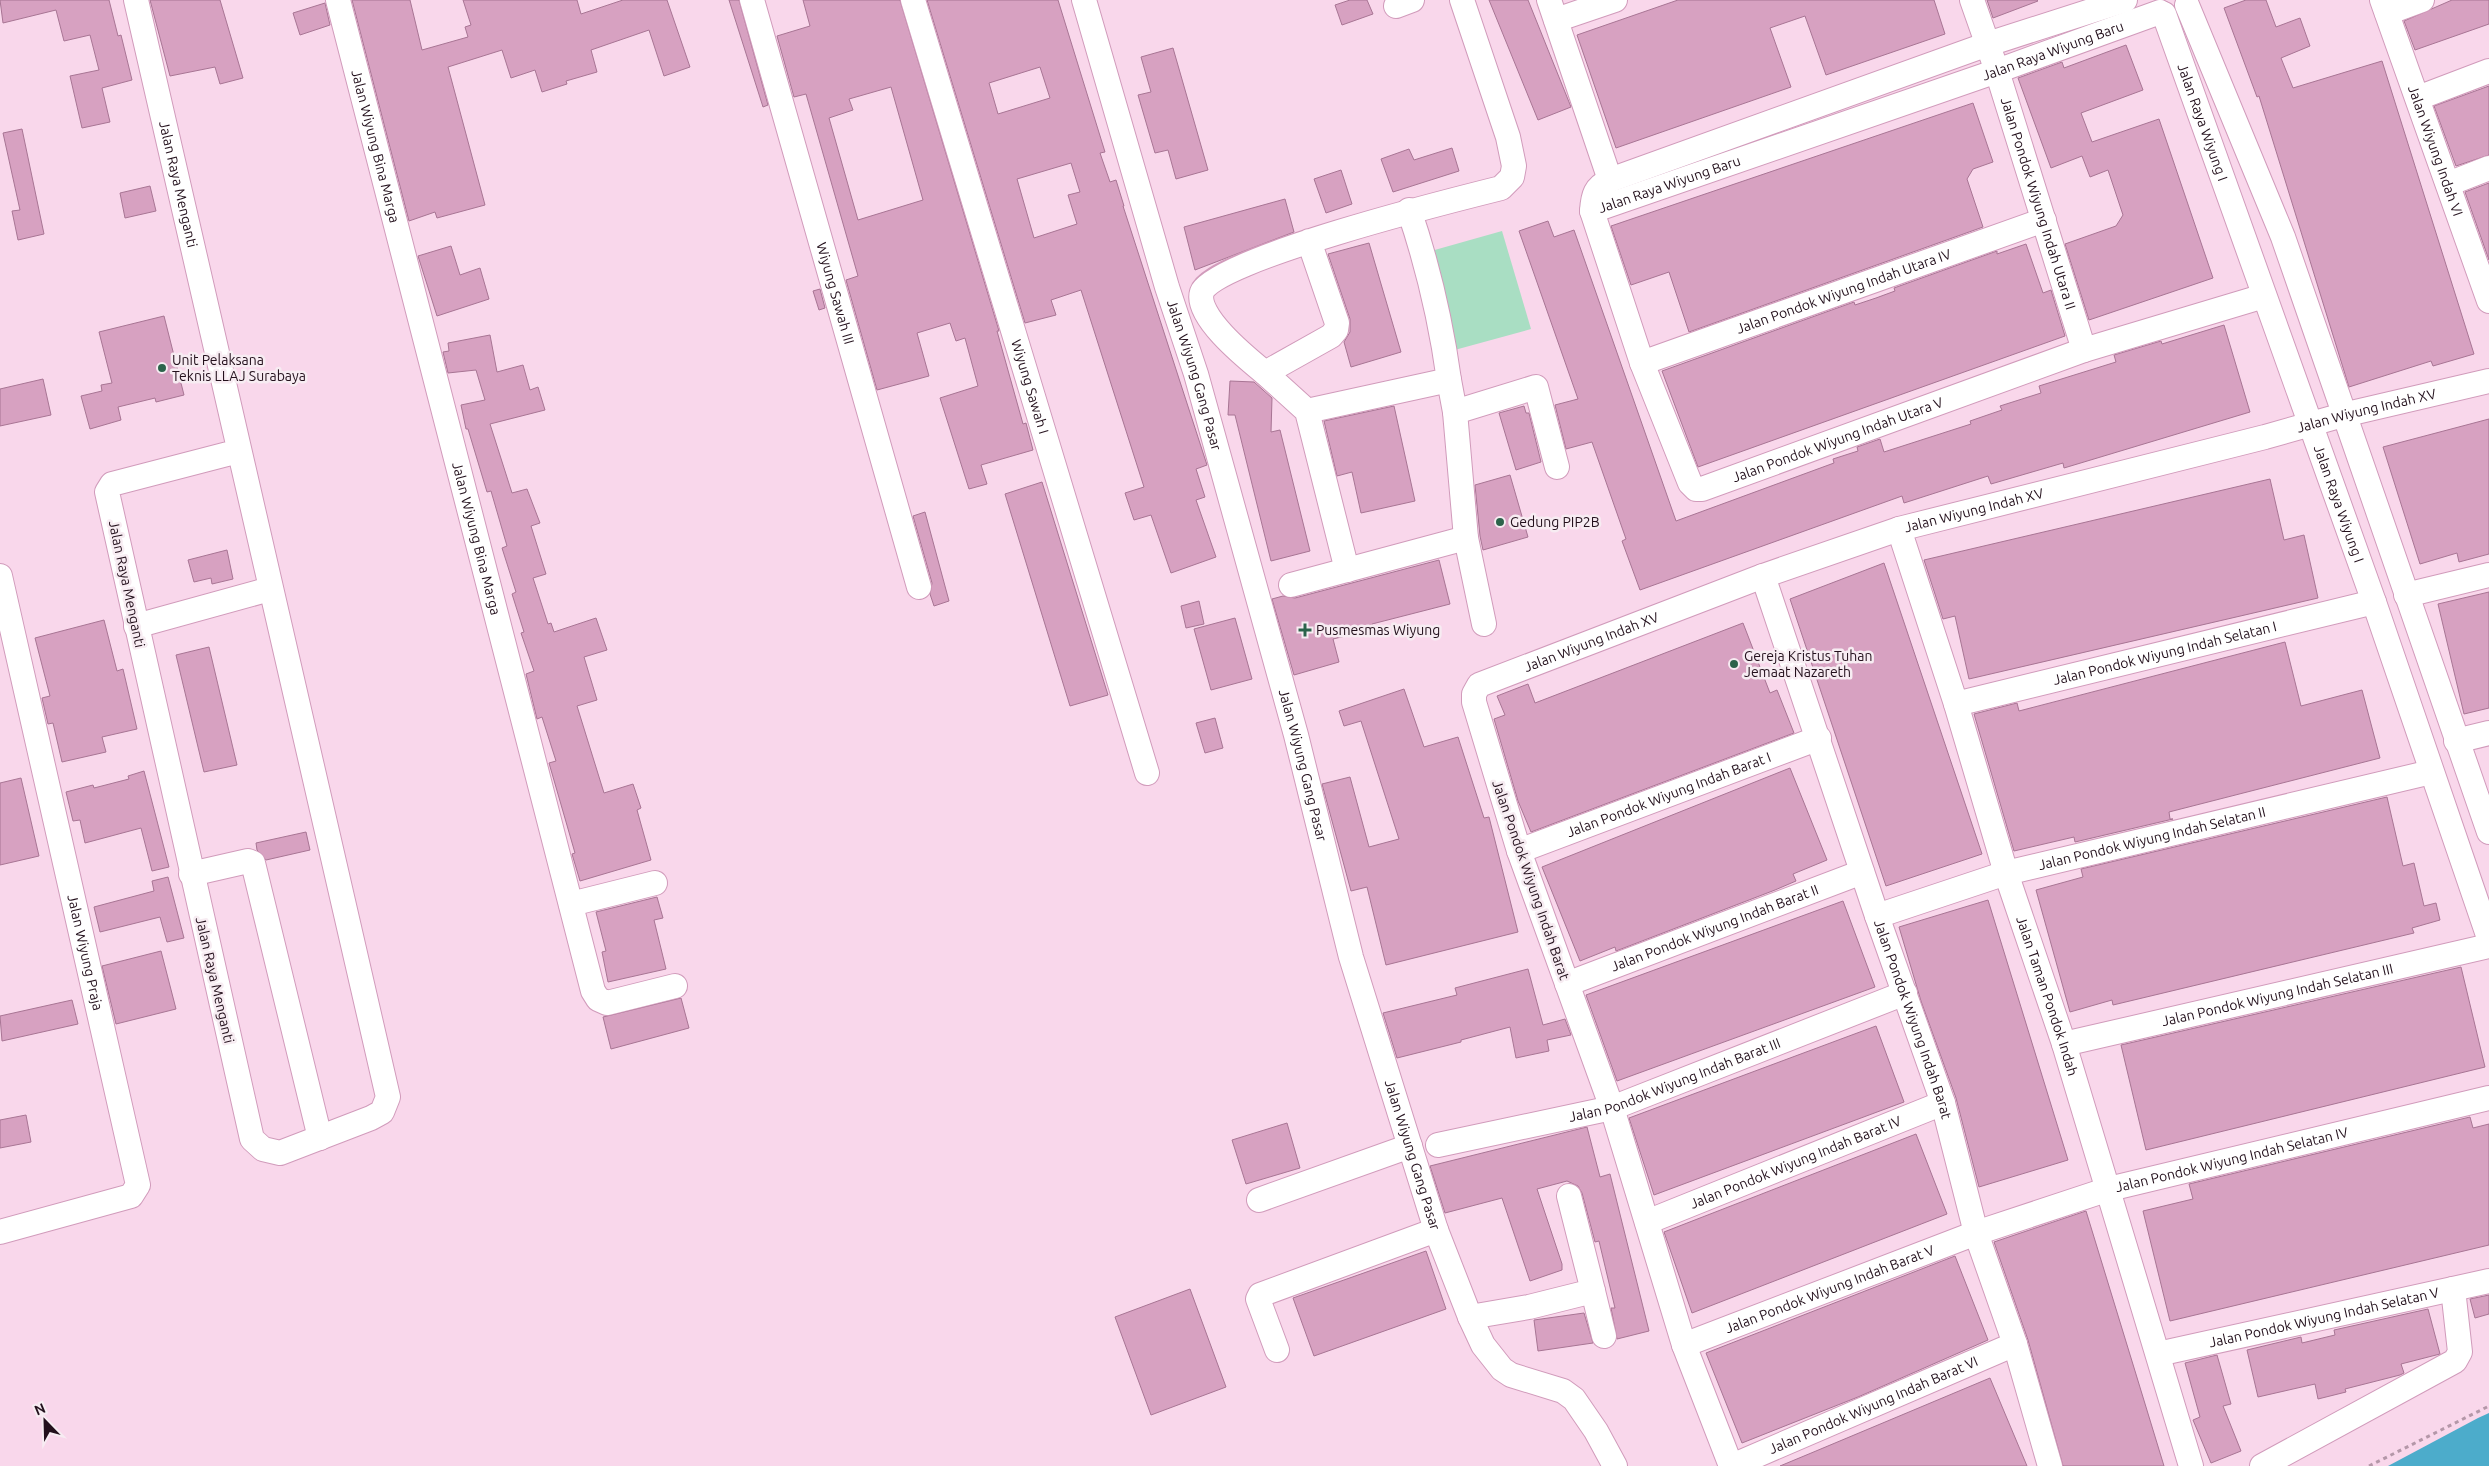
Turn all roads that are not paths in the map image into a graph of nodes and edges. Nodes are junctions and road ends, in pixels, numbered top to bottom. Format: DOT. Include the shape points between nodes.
graph roads {
  1 [pos="136,0"];
  2 [pos="338,0"];
  3 [pos="752,0"];
  4 [pos="913,0"];
  5 [pos="1084,0"];
  6 [pos="1462,0"];
  7 [pos="1615,0"];
  8 [pos="1972,0"];
  9 [pos="2125,0"];
  10 [pos="2422,0"];
  11 [pos="2189,1"];
  12 [pos="2385,7"];
  13 [pos="2158,9"];
  14 [pos="1552,10"];
  15 [pos="1988,44"];
  16 [pos="1997,71"];
  17 [pos="2489,71"];
  18 [pos="2418,98"];
  19 [pos="2489,168"];
  20 [pos="1610,180"];
  21 [pos="2448,184"];
  22 [pos="1409,210"];
  23 [pos="1592,211"];
  24 [pos="2044,220"];
  25 [pos="1310,241"];
  26 [pos="2485,274"];
  27 [pos="2264,296"];
  28 [pos="2489,301"];
  29 [pos="1202,305"];
  30 [pos="1176,312"];
  31 [pos="2084,350"];
  32 [pos="1642,363"];
  33 [pos="1265,373"];
  34 [pos="1450,380"];
  35 [pos="2489,381"];
  36 [pos="1306,411"];
  37 [pos="1455,412"];
  38 [pos="2344,415"];
  39 [pos="2310,425"];
  40 [pos="239,451"];
  41 [pos="1557,467"];
  42 [pos="1899,529"];
  43 [pos="1466,538"];
  44 [pos="1347,570"];
  45 [pos="2489,575"];
  46 [pos="0,576"];
  47 [pos="1763,576"];
  48 [pos="1291,585"];
  49 [pos="920,587"];
  50 [pos="270,589"];
  51 [pos="2406,595"];
  52 [pos="2374,602"];
  53 [pos="1484,624"];
  54 [pos="136,626"];
  55 [pos="1476,690"];
  56 [pos="1956,704"];
  57 [pos="2489,733"];
  58 [pos="1819,738"];
  59 [pos="2456,741"];
  60 [pos="2431,772"];
  61 [pos="1147,773"];
  62 [pos="2489,832"];
  63 [pos="1519,851"];
  64 [pos="1862,872"];
  65 [pos="2006,873"];
  66 [pos="191,874"];
  67 [pos="655,883"];
  68 [pos="571,904"];
  69 [pos="1877,916"];
  70 [pos="2489,938"];
  71 [pos="2489,946"];
  72 [pos="1567,984"];
  73 [pos="674,986"];
  74 [pos="1905,993"];
  75 [pos="2064,1044"];
  76 [pos="2489,1098"];
  77 [pos="1943,1103"];
  78 [pos="1612,1108"];
  79 [pos="320,1138"];
  80 [pos="1410,1146"];
  81 [pos="1438,1146"];
  82 [pos="2108,1189"];
  83 [pos="1569,1196"];
  84 [pos="1259,1200"];
  85 [pos="1647,1222"];
  86 [pos="1436,1230"];
  87 [pos="0,1232"];
  88 [pos="1976,1232"];
  89 [pos="2489,1281"];
  90 [pos="2453,1289"];
  91 [pos="1593,1291"];
  92 [pos="1470,1317"];
  93 [pos="1604,1336"];
  94 [pos="2015,1344"];
  95 [pos="1684,1345"];
  96 [pos="1277,1350"];
  97 [pos="2158,1354"];
  98 [pos="1615,1466"];
  99 [pos="1732,1466"];
  100 [pos="2050,1466"];
  101 [pos="2191,1466"];
  102 [pos="2262,1466"];
  1 -- 40 [label="street, Jalan Raya Menganti"];
  2 -- 68 [label="street, Jalan Wiyung Bina Marga"];
  3 -- 49 [label="street, Wiyung Sawah III"];
  4 -- 61 [label="street, Wiyung Sawah I"];
  5 -- 30 [label="street, Jalan Wiyung Gang Pasar"];
  6 -- 22 [label="street" via="1502,114 1514,166 1512,177 1501,188"];
  7 -- 14 [label="street"];
  8 -- 15 [label="street, Jalan Pondok Wiyung Indah Utara II"];
  9 -- 15 [label="street, Jalan Raya Wiyung Baru"];
  10 -- 12 [label="street"];
  11 -- 13 [label="street, Jalan Raya Wiyung Baru" via="2177,14"];
  11 -- 38 [label="street, Jalan Raya Wiyung I" via="2283,237"];
  12 -- 18 [label="street, Jalan Wiyung Indah VI"];
  13 -- 16 [label="street, Jalan Raya Wiyung Baru"];
  13 -- 27 [label="street, Jalan Raya Wiyung I"];
  14 -- 20 [label="street"];
  15 -- 16 [label="street, Jalan Pondok Wiyung Indah Utara II"];
  15 -- 20 [label="street, Jalan Raya Wiyung Baru"];
  16 -- 23 [label="street, Jalan Raya Wiyung Baru"];
  16 -- 24 [label="street, Jalan Pondok Wiyung Indah Utara II"];
  17 -- 18 [label="street"];
  18 -- 21 [label="street, Jalan Wiyung Indah VI"];
  19 -- 21 [label="street"];
  20 -- 23 [label="street, Jalan Raya Wiyung Baru" via="1596,190"];
  21 -- 26 [label="street, Jalan Wiyung Indah VI"];
  22 -- 25 [label="street"];
  22 -- 34 [label="street" via="1422,248"];
  23 -- 32 [label="street, Jalan Pondok Wiyung Indah Utara V"];
  24 -- 31 [label="street, Jalan Pondok Wiyung Indah Utara II"];
  24 -- 32 [label="street, Jalan Pondok Wiyung Indah Utara IV"];
  25 -- 29 [label="street" via="1220,276 1201,292"];
  25 -- 33 [label="street" via="1337,323 1336,330 1331,336"];
  26 -- 28 [label="street, Jalan Wiyung Indah VI"];
  27 -- 31 [label="street, Jalan Pondok Wiyung Indah Utara V"];
  27 -- 39 [label="street, Jalan Raya Wiyung I"];
  29 -- 30 [label="street"];
  29 -- 33 [label="street" via="1237,350"];
  30 -- 80 [label="street, Jalan Wiyung Gang Pasar" via="1296,734 1350,957"];
  31 -- 32 [label="street, Jalan Pondok Wiyung Indah Utara V" via="1699,490 1690,484"];
  33 -- 36 [label="street"];
  34 -- 36 [label="street"];
  34 -- 37 [label="street"];
  35 -- 38 [label="street, Jalan Wiyung Indah XV"];
  36 -- 44 [label="street"];
  37 -- 41 [label="street" via="1536,387"];
  37 -- 43 [label="street"];
  38 -- 39 [label="street, Jalan Wiyung Indah XV"];
  38 -- 51 [label="street, Jalan Raya Wiyung I"];
  39 -- 42 [label="street, Jalan Wiyung Indah XV"];
  39 -- 52 [label="street, Jalan Raya Wiyung I"];
  40 -- 50 [label="street"];
  40 -- 54 [label="street, Jalan Raya Menganti" via="112,484 108,488"];
  42 -- 47 [label="street, Jalan Wiyung Indah XV"];
  42 -- 56 [label="street, Jalan Taman Pondok Indah"];
  43 -- 44 [label="street"];
  43 -- 53 [label="street"];
  44 -- 48 [label="street"];
  45 -- 51 [label="street"];
  46 -- 87 [label="street, Jalan Wiyung Praja" via="138,1185 131,1196"];
  47 -- 55 [label="street, Jalan Wiyung Indah XV" via="1485,681"];
  47 -- 58 [label="street, Jalan Pondok Wiyung Indah Barat"];
  50 -- 54 [label="street"];
  50 -- 79 [label="street, Jalan Raya Menganti" via="388,1097 382,1112"];
  51 -- 59 [label="street, Jalan Raya Wiyung I"];
  52 -- 56 [label="street, Jalan Pondok Wiyung Indah Selatan I"];
  52 -- 60 [label="street, Jalan Raya Wiyung I"];
  54 -- 66 [label="street, Jalan Raya Menganti"];
  55 -- 63 [label="street, Jalan Pondok Wiyung Indah Barat" via="1474,702"];
  56 -- 65 [label="street, Jalan Taman Pondok Indah"];
  57 -- 59 [label="street"];
  58 -- 63 [label="street, Jalan Pondok Wiyung Indah Barat I"];
  58 -- 64 [label="street, Jalan Pondok Wiyung Indah Barat"];
  59 -- 62 [label="street, Jalan Raya Wiyung I"];
  60 -- 65 [label="street, Jalan Pondok Wiyung Indah Selatan II"];
  60 -- 70 [label="street, Jalan Raya Wiyung I"];
  63 -- 72 [label="street, Jalan Pondok Wiyung Indah Barat"];
  64 -- 69 [label="street, Jalan Pondok Wiyung Indah Barat"];
  64 -- 72 [label="street, Jalan Pondok Wiyung Indah Barat II"];
  65 -- 69 [label="street, Jalan Pondok Wiyung Indah Selatan II"];
  65 -- 75 [label="street, Jalan Taman Pondok Indah"];
  66 -- 79 [label="street, Jalan Raya Menganti" via="252,1139 263,1149 280,1153"];
  66 -- 79 [label="street" via="253,862"];
  67 -- 68 [label="street"];
  68 -- 73 [label="street, Jalan Wiyung Bina Marga" via="593,991 598,999 606,1003"];
  69 -- 74 [label="street, Jalan Pondok Wiyung Indah Barat"];
  71 -- 75 [label="street, Jalan Pondok Wiyung Indah Selatan III"];
  72 -- 78 [label="street, Jalan Pondok Wiyung Indah Barat"];
  74 -- 77 [label="street, Jalan Pondok Wiyung Indah Barat"];
  74 -- 78 [label="street, Jalan Pondok Wiyung Indah Barat III"];
  75 -- 82 [label="street, Jalan Taman Pondok Indah"];
  76 -- 82 [label="street, Jalan Pondok Wiyung Indah Selatan IV"];
  77 -- 85 [label="street, Jalan Pondok Wiyung Indah Barat IV"];
  77 -- 88 [label="street, Jalan Pondok Wiyung Indah Barat"];
  78 -- 81 [label="street, Jalan Pondok Wiyung Indah Barat III"];
  78 -- 85 [label="street, Jalan Pondok Wiyung Indah Barat"];
  80 -- 84 [label="street"];
  80 -- 86 [label="street, Jalan Wiyung Gang Pasar"];
  82 -- 88 [label="street, Jalan Pondok Wiyung Indah Selatan IV"];
  82 -- 97 [label="street, Jalan Taman Pondok Indah"];
  83 -- 91 [label="street"];
  85 -- 95 [label="street, Jalan Pondok Wiyung Indah Barat"];
  86 -- 92 [label="street, Jalan Wiyung Gang Pasar"];
  86 -- 96 [label="street" via="1260,1295 1258,1299"];
  88 -- 94 [label="street, Jalan Pondok Wiyung Indah Barat"];
  88 -- 95 [label="street, Jalan Pondok Wiyung Indah Barat V"];
  89 -- 90 [label="street, Jalan Pondok Wiyung Indah Selatan V"];
  90 -- 97 [label="street, Jalan Pondok Wiyung Indah Selatan V"];
  90 -- 102 [label="street" via="2460,1352 2455,1361"];
  91 -- 92 [label="street"];
  91 -- 93 [label="street"];
  92 -- 98 [label="street, Jalan Wiyung Gang Pasar" via="1483,1344 1502,1369 1523,1381 1564,1391 1574,1399"];
  94 -- 99 [label="street, Jalan Pondok Wiyung Indah Barat VI"];
  94 -- 100 [label="street, Jalan Pondok Wiyung Indah Barat"];
  95 -- 99 [label="street, Jalan Pondok Wiyung Indah Barat"];
  97 -- 101 [label="street, Jalan Taman Pondok Indah"];
}
